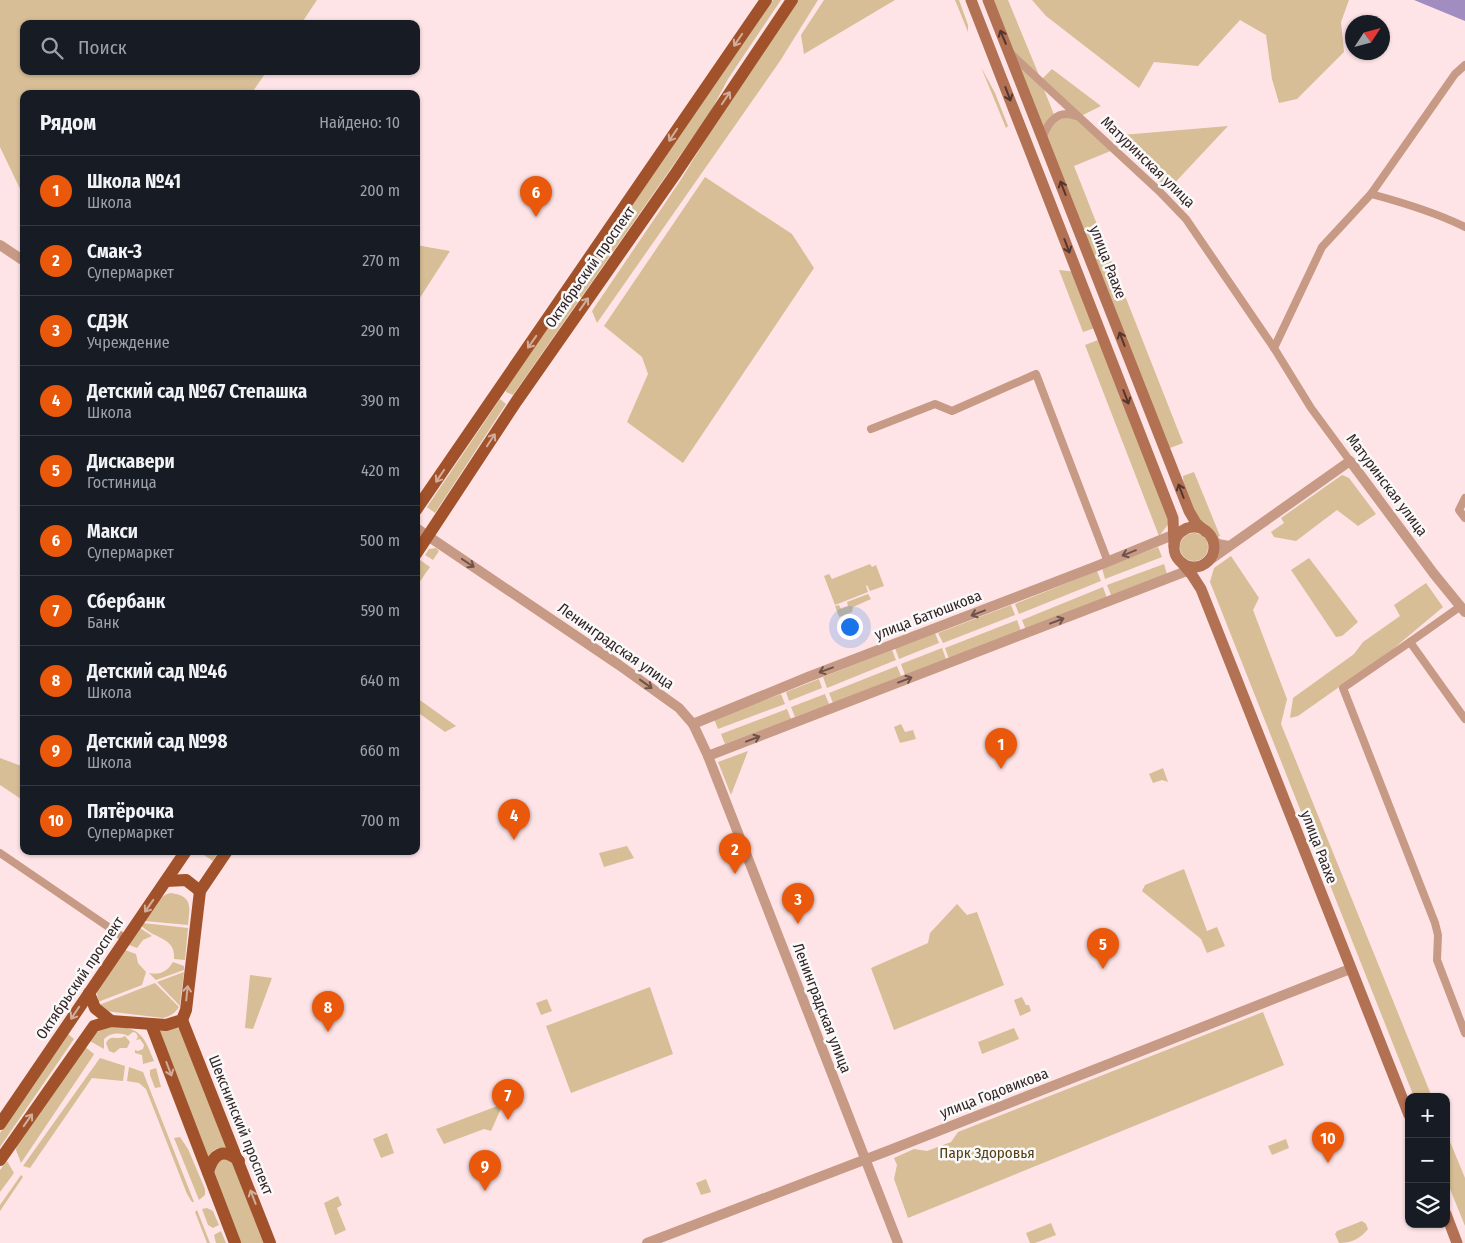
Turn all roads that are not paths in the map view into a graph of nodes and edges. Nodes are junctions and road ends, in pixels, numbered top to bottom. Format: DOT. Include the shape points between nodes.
graph roads {
  1 [pos="766,0"];
  2 [pos="792,0"];
  3 [pos="971,0"];
  4 [pos="988,0"];
  5 [pos="1011,54"];
  6 [pos="1465,64"];
  7 [pos="1078,117"];
  8 [pos="1043,136"];
  9 [pos="1371,194"];
  10 [pos="1465,227"];
  11 [pos="0,245"];
  12 [pos="20,258"];
  13 [pos="1274,348"];
  14 [pos="500,389"];
  15 [pos="516,402"];
  16 [pos="871,429"];
  17 [pos="1350,461"];
  18 [pos="1465,498"];
  19 [pos="420,504"];
  20 [pos="1465,518"];
  21 [pos="420,531"];
  22 [pos="1208,534"];
  23 [pos="428,536"];
  24 [pos="1178,537"];
  25 [pos="1229,546"];
  26 [pos="420,548"];
  27 [pos="1108,562"];
  28 [pos="1194,565"];
  29 [pos="1202,589"];
  30 [pos="1463,609"];
  31 [pos="1410,642"];
  32 [pos="1465,720"];
  33 [pos="693,724"];
  34 [pos="708,756"];
  35 [pos="0,853"];
  36 [pos="183,855"];
  37 [pos="225,855"];
  38 [pos="166,881"];
  39 [pos="200,892"];
  40 [pos="126,939"];
  41 [pos="1350,969"];
  42 [pos="89,993"];
  43 [pos="182,1020"];
  44 [pos="111,1021"];
  45 [pos="151,1024"];
  46 [pos="1465,1033"];
  47 [pos="1405,1105"];
  48 [pos="0,1124"];
  49 [pos="0,1160"];
  50 [pos="865,1160"];
  51 [pos="238,1161"];
  52 [pos="208,1172"];
  53 [pos="1450,1225"];
  54 [pos="234,1243"];
  55 [pos="270,1243"];
  56 [pos="647,1243"];
  57 [pos="898,1243"];
  58 [pos="1457,1243"];
  1 -- 14 [label="main road, Октябрьский проспект, one-way"];
  15 -- 2 [label="main road, Октябрьский проспект, one-way"];
  3 -- 24 [label="main road, one-way"];
  5 -- 4 [label="main road, улица Раахе, one-way"];
  5 -- 7 [label="street, Матуринская улица"];
  5 -- 8 [label="main road, улица Раахе"];
  6 -- 9 [label="street"];
  7 -- 8 [label="street" via="1064,114 1055,117"];
  7 -- 13 [label="street, Матуринская улица" via="1186,219"];
  22 -- 8 [label="main road, улица Раахе, one-way" via="1188,511"];
  9 -- 10 [label="street"];
  9 -- 13 [label="street" via="1322,247"];
  11 -- 12 [label="street"];
  13 -- 17 [label="street, Матуринская улица" via="1311,408"];
  14 -- 15 [label="main road" via="508,401"];
  14 -- 19 [label="main road, Октябрьский проспект, one-way"];
  23 -- 15 [label="main road, Октябрьский проспект, one-way"];
  16 -- 27 [label="street" via="935,404 952,411 1036,374"];
  17 -- 25 [label="street"];
  17 -- 30 [label="street, Матуринская улица"];
  18 -- 20 [label="street" via="1459,510"];
  21 -- 23 [label="street, Ленинградская улица"];
  22 -- 24 [label="main road" via="1195,528"];
  22 -- 25 [label="street" via="1218,544"];
  22 -- 28 [label="main road" via="1213,550"];
  23 -- 26 [label="main road, Октябрьский проспект"];
  23 -- 33 [label="street, Ленинградская улица, one-way" via="623,667 679,708"];
  24 -- 27 [label="street, улица Батюшкова, one-way"];
  24 -- 28 [label="main road" via="1175,554"];
  25 -- 28 [label="street"];
  27 -- 33 [label="street, улица Батюшкова, one-way"];
  28 -- 29 [label="main road"];
  28 -- 29 [label="main road" via="1200,574"];
  34 -- 28 [label="street, one-way"];
  29 -- 41 [label="main road, улица Раахе"];
  30 -- 31 [label="street"];
  31 -- 32 [label="street"];
  31 -- 46 [label="street" via="1343,688 1435,923 1437,960"];
  33 -- 34 [label="street, Ленинградская улица"];
  34 -- 50 [label="street, Ленинградская улица"];
  35 -- 40 [label="street"];
  36 -- 38 [label="main road, Октябрьский проспект"];
  37 -- 39 [label="main road"];
  38 -- 39 [label="main road" via="186,880"];
  38 -- 40 [label="main road, Октябрьский проспект, one-way"];
  43 -- 39 [label="main road, one-way" via="186,1010"];
  40 -- 42 [label="main road, Октябрьский проспект"];
  41 -- 47 [label="main road, улица Раахе"];
  41 -- 50 [label="street, улица Годовикова"];
  42 -- 44 [label="main road" via="95,1008"];
  42 -- 48 [label="main road, Октябрьский проспект, one-way"];
  43 -- 45 [label="main road" via="166,1025"];
  43 -- 51 [label="main road, Шекснинский проспект"];
  44 -- 45 [label="main road"];
  49 -- 44 [label="main road, one-way" via="94,1026"];
  45 -- 52 [label="main road, one-way"];
  50 -- 56 [label="street, улица Годовикова"];
  50 -- 57 [label="street, Ленинградская улица"];
  51 -- 52 [label="main road" via="231,1155 217,1155 210,1162"];
  55 -- 51 [label="main road, Шекснинский проспект, one-way"];
  52 -- 54 [label="main road"];
  53 -- 58 [label="main road"];
}
